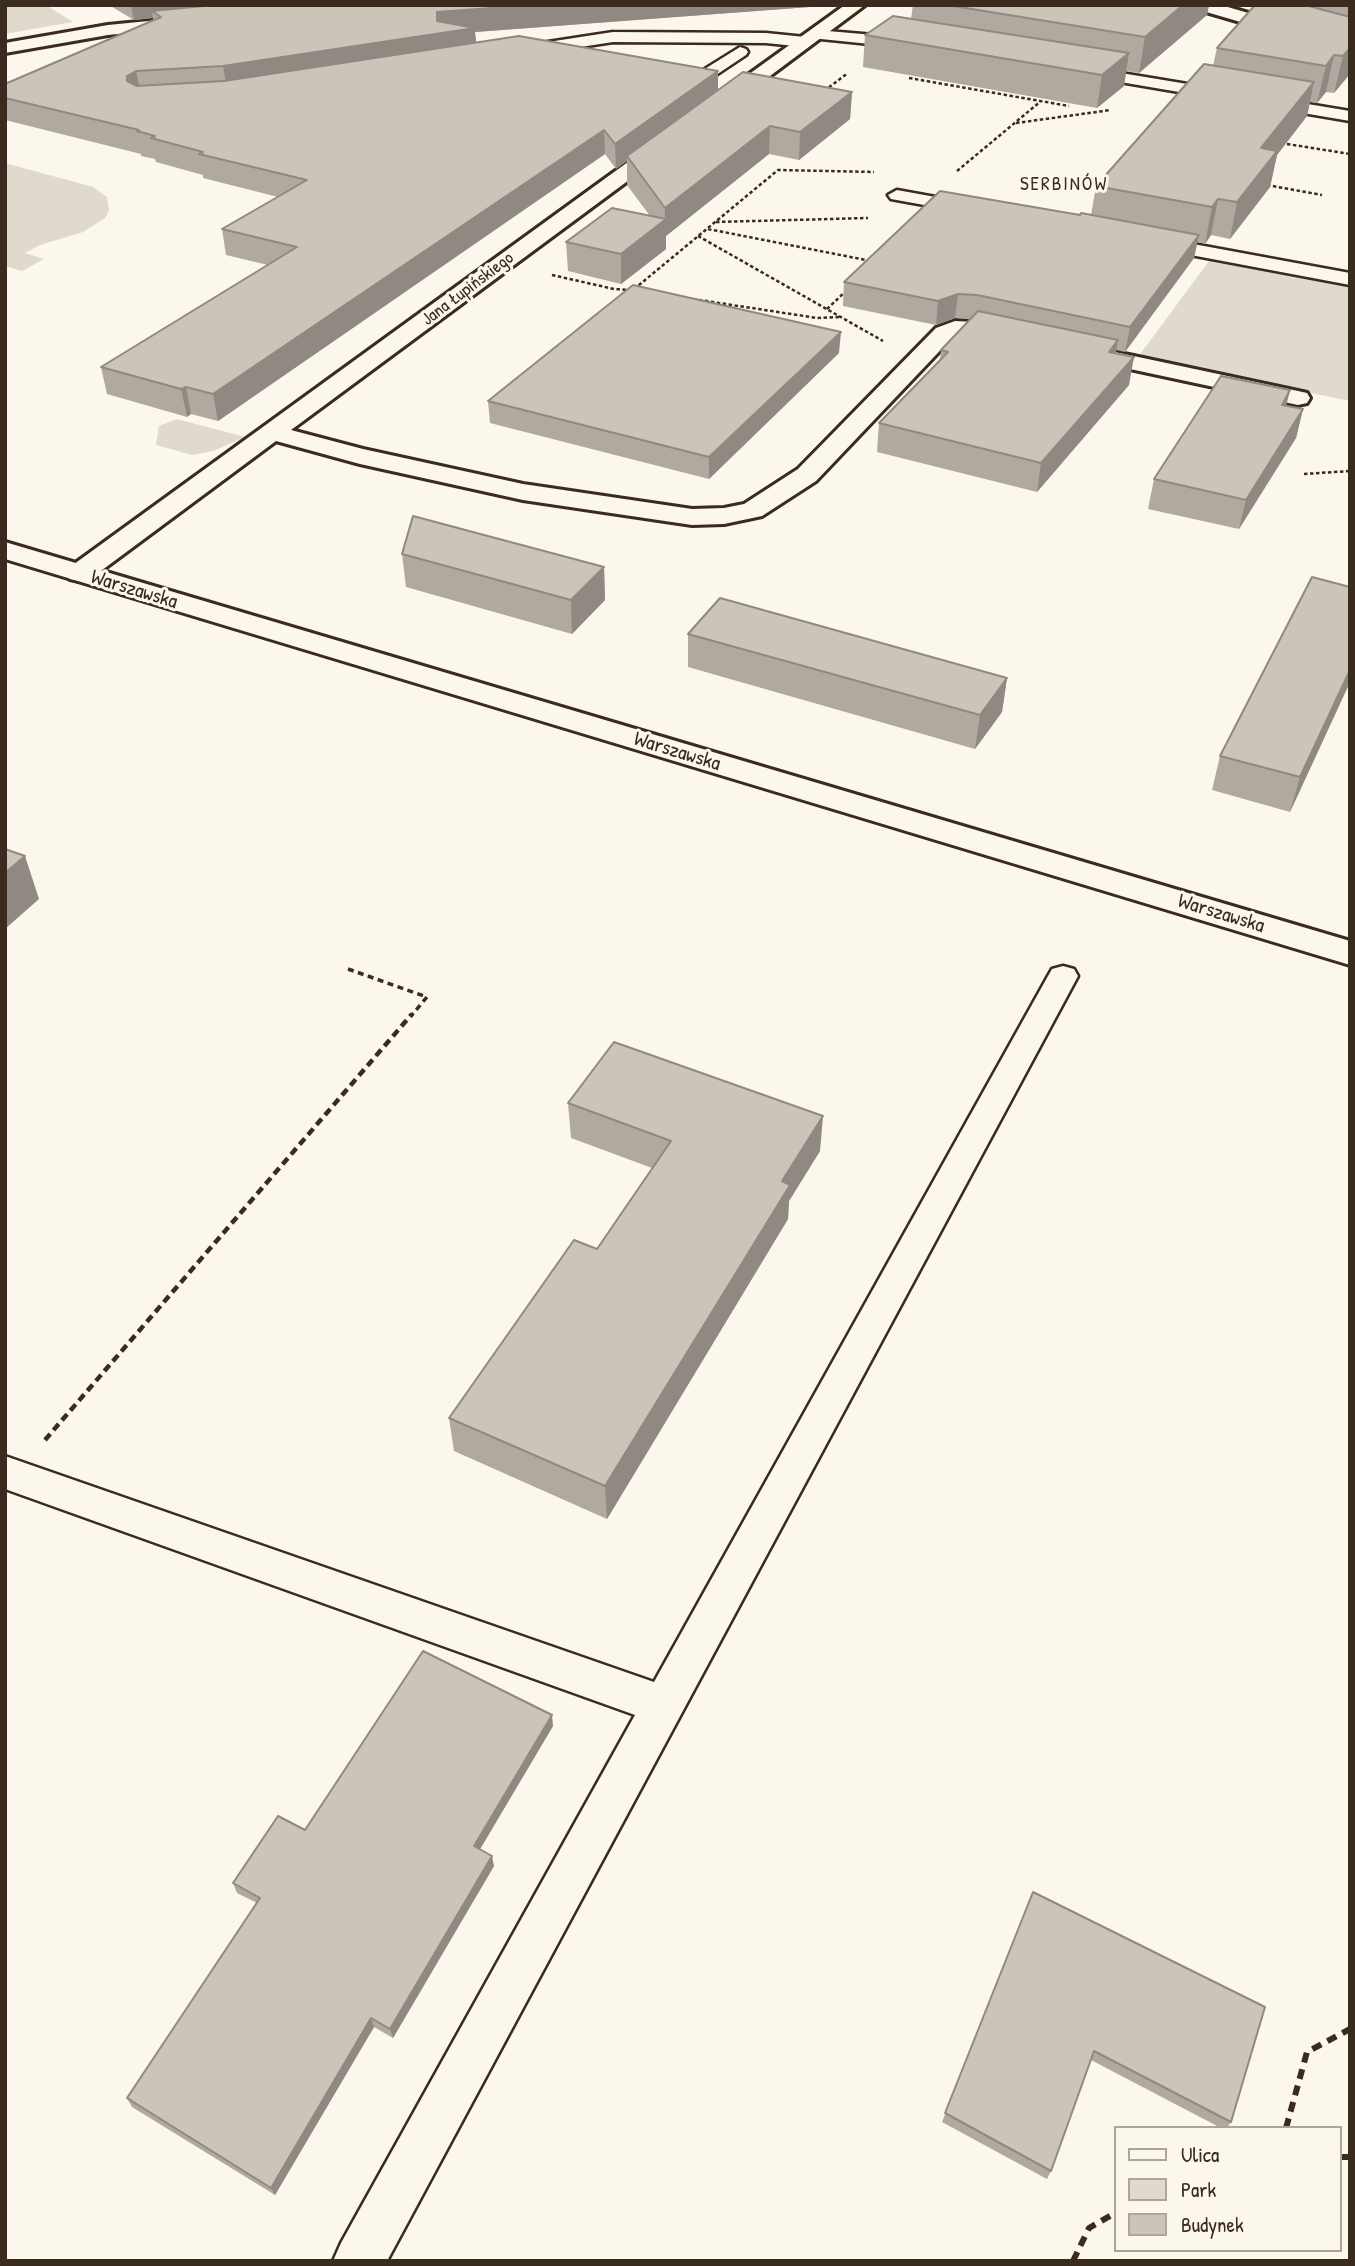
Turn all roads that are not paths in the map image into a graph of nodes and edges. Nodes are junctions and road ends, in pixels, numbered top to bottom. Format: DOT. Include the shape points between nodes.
graph roads {
  1 [pos="856,5"];
  2 [pos="1202,5"];
  3 [pos="201,21"];
  4 [pos="684,37"];
  5 [pos="811,39"];
  6 [pos="615,45"];
  7 [pos="931,47"];
  8 [pos="5,48"];
  9 [pos="1350,49"];
  10 [pos="740,52"];
  11 [pos="503,54"];
  12 [pos="599,55"];
  13 [pos="1063,68"];
  14 [pos="705,115"];
  15 [pos="1350,116"];
  16 [pos="683,131"];
  17 [pos="906,196"];
  18 [pos="997,213"];
  19 [pos="1132,239"];
  20 [pos="1350,279"];
  21 [pos="1298,398"];
  22 [pos="274,433"];
  23 [pos="5,550"];
  24 [pos="80,573"];
  25 [pos="1350,953"];
  26 [pos="1063,976"];
  27 [pos="10,1474"];
  28 [pos="663,1705"];
  29 [pos="359,2261"];
  1 -- 5 [label="street"];
  2 -- 9 [label="street"];
  3 -- 8 [label="street" via="102,23"];
  4 -- 5 [label="lane"];
  4 -- 10 [label="lane" via="659,65 698,80"];
  4 -- 11 [label="lane" via="613,37"];
  5 -- 7 [label="lane"];
  5 -- 14 [label="street"];
  6 -- 12 [label="lane"];
  13 -- 15 [label="lane"];
  16 -- 22 [label="street, Jana Łupińskiego"];
  17 -- 18 [label="lane"];
  19 -- 20 [label="lane"];
  21 -- 22 [label="street" via="955,328 944,333 807,475 753,510 724,516 692,517 523,492"];
  22 -- 24 [label="street, Jana Łupińskiego"];
  23 -- 24 [label="street, Warszawska"];
  24 -- 25 [label="street, Warszawska"];
  26 -- 28 [label="lane"];
  27 -- 28 [label="lane"];
  28 -- 29 [label="lane"];
}
